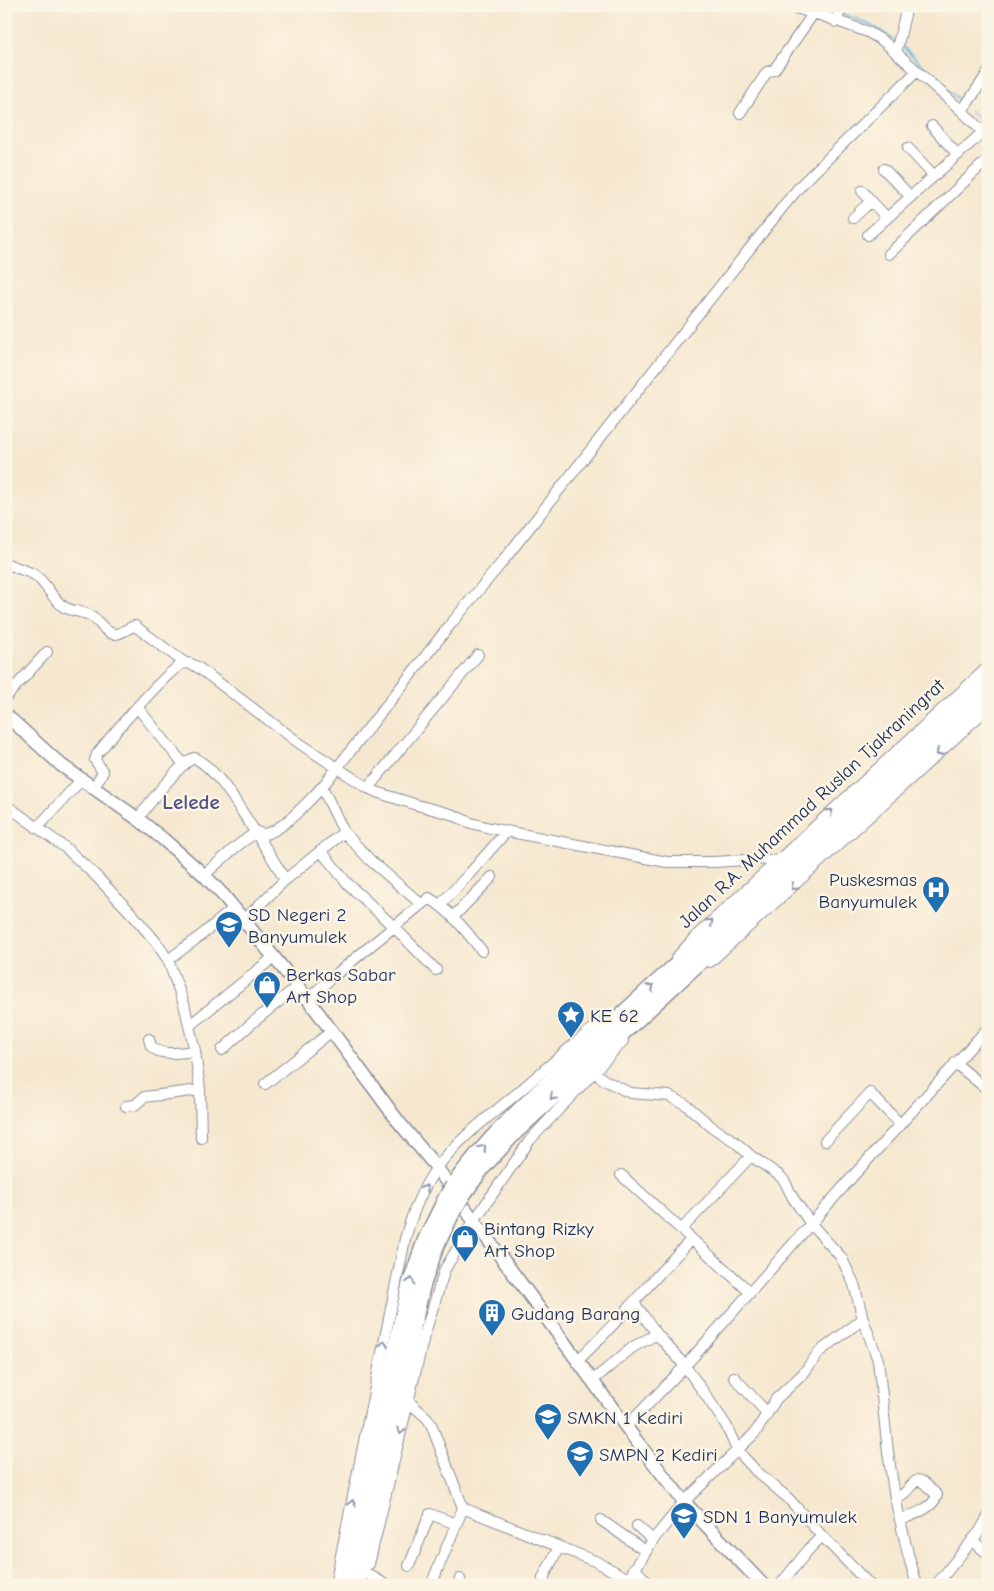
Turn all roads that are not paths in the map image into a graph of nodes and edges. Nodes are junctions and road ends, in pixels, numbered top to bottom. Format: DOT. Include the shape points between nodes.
graph roads {
  1 [pos="789,6"];
  2 [pos="907,6"];
  3 [pos="813,14"];
  4 [pos="839,14"];
  5 [pos="896,53"];
  6 [pos="917,71"];
  7 [pos="988,73"];
  8 [pos="962,111"];
  9 [pos="740,114"];
  10 [pos="932,126"];
  11 [pos="986,132"];
  12 [pos="908,148"];
  13 [pos="958,155"];
  14 [pos="988,159"];
  15 [pos="884,170"];
  16 [pos="934,176"];
  17 [pos="862,191"];
  18 [pos="911,197"];
  19 [pos="871,201"];
  20 [pos="853,218"];
  21 [pos="887,218"];
  22 [pos="868,235"];
  23 [pos="889,254"];
  24 [pos="6,563"];
  25 [pos="47,652"];
  26 [pos="478,655"];
  27 [pos="185,663"];
  28 [pos="988,667"];
  29 [pos="988,678"];
  30 [pos="988,696"];
  31 [pos="6,697"];
  32 [pos="137,707"];
  33 [pos="988,708"];
  34 [pos="6,715"];
  35 [pos="184,765"];
  36 [pos="337,766"];
  37 [pos="82,779"];
  38 [pos="94,787"];
  39 [pos="322,787"];
  40 [pos="368,788"];
  41 [pos="6,805"];
  42 [pos="138,819"];
  43 [pos="37,828"];
  44 [pos="256,832"];
  45 [pos="344,832"];
  46 [pos="506,832"];
  47 [pos="321,851"];
  48 [pos="776,861"];
  49 [pos="204,875"];
  50 [pos="492,877"];
  51 [pos="285,880"];
  52 [pos="421,904"];
  53 [pos="440,905"];
  54 [pos="234,908"];
  55 [pos="453,917"];
  56 [pos="244,920"];
  57 [pos="394,926"];
  58 [pos="482,951"];
  59 [pos="274,957"];
  60 [pos="168,960"];
  61 [pos="436,970"];
  62 [pos="673,977"];
  63 [pos="298,986"];
  64 [pos="308,999"];
  65 [pos="623,1014"];
  66 [pos="636,1021"];
  67 [pos="190,1025"];
  68 [pos="988,1028"];
  69 [pos="332,1031"];
  70 [pos="149,1039"];
  71 [pos="222,1050"];
  72 [pos="195,1051"];
  73 [pos="955,1064"];
  74 [pos="594,1072"];
  75 [pos="265,1084"];
  76 [pos="200,1090"];
  77 [pos="988,1090"];
  78 [pos="126,1106"];
  79 [pos="900,1124"];
  80 [pos="201,1138"];
  81 [pos="825,1141"];
  82 [pos="751,1156"];
  83 [pos="437,1168"];
  84 [pos="622,1174"];
  85 [pos="454,1197"];
  86 [pos="474,1221"];
  87 [pos="811,1224"];
  88 [pos="681,1230"];
  89 [pos="691,1240"];
  90 [pos="750,1292"];
  91 [pos="634,1303"];
  92 [pos="863,1319"];
  93 [pos="657,1334"];
  94 [pos="577,1361"];
  95 [pos="685,1366"];
  96 [pos="734,1377"];
  97 [pos="592,1381"];
  98 [pos="408,1401"];
  99 [pos="768,1413"];
  100 [pos="626,1427"];
  101 [pos="736,1450"];
  102 [pos="895,1498"];
  103 [pos="684,1502"];
  104 [pos="463,1508"];
  105 [pos="988,1517"];
  106 [pos="601,1520"];
  107 [pos="900,1520"];
  108 [pos="456,1524"];
  109 [pos="637,1526"];
  110 [pos="822,1536"];
  111 [pos="653,1540"];
  112 [pos="972,1540"];
  113 [pos="559,1547"];
  114 [pos="645,1551"];
  115 [pos="988,1554"];
  116 [pos="408,1566"];
  117 [pos="339,1568"];
  118 [pos="634,1568"];
  119 [pos="432,1580"];
  120 [pos="362,1581"];
  121 [pos="626,1582"];
  122 [pos="335,1585"];
  123 [pos="341,1585"];
  124 [pos="386,1585"];
  125 [pos="547,1585"];
  126 [pos="650,1585"];
  127 [pos="764,1585"];
  128 [pos="780,1585"];
  129 [pos="870,1585"];
  130 [pos="917,1585"];
  131 [pos="936,1585"];
  1 -- 3 [label="street"];
  2 -- 5 [label="street"];
  3 -- 4 [label="street"];
  3 -- 9 [label="street"];
  4 -- 5 [label="street"];
  5 -- 6 [label="street"];
  6 -- 8 [label="street"];
  6 -- 36 [label="street" via="796,190"];
  7 -- 8 [label="street"];
  8 -- 11 [label="street"];
  10 -- 13 [label="street"];
  11 -- 13 [label="street"];
  12 -- 16 [label="street"];
  13 -- 16 [label="street"];
  14 -- 23 [label="street"];
  15 -- 18 [label="street"];
  16 -- 18 [label="street"];
  17 -- 19 [label="street"];
  18 -- 21 [label="street"];
  19 -- 20 [label="street"];
  19 -- 21 [label="street"];
  21 -- 22 [label="street"];
  24 -- 27 [label="street" via="35,576 59,603 68,609 86,613 110,633 119,634 135,626"];
  25 -- 31 [label="street"];
  26 -- 40 [label="street"];
  27 -- 32 [label="street"];
  27 -- 36 [label="street" via="203,670 299,743"];
  48 -- 28 [label="street, Jalan R.A. Muhammad Ruslan Tjakraningrat, one-way"];
  29 -- 62 [label="highway, Jalan R.A. Muhammad Ruslan Tjakraningrat" via="696,948"];
  30 -- 62 [label="highway, Jalan R.A. Muhammad Ruslan Tjakraningrat" via="764,901"];
  32 -- 35 [label="street"];
  32 -- 38 [label="street" via="96,755 96,762 103,772"];
  33 -- 62 [label="street, Jalan R.A. Muhammad Ruslan Tjakraningrat, one-way" via="702,969"];
  34 -- 37 [label="main road" via="50,756"];
  35 -- 42 [label="street"];
  35 -- 44 [label="street" via="194,758 203,764"];
  36 -- 39 [label="street"];
  36 -- 40 [label="street"];
  37 -- 38 [label="main road"];
  37 -- 43 [label="street"];
  38 -- 42 [label="main road"];
  39 -- 44 [label="street" via="276,829 263,834"];
  39 -- 45 [label="street"];
  40 -- 46 [label="street"];
  41 -- 43 [label="street"];
  42 -- 49 [label="main road"];
  43 -- 60 [label="street" via="67,849 96,876 139,921"];
  44 -- 49 [label="street"];
  44 -- 51 [label="street"];
  45 -- 47 [label="street"];
  45 -- 52 [label="street" via="370,860"];
  46 -- 48 [label="street" via="667,862"];
  46 -- 53 [label="street"];
  47 -- 51 [label="street"];
  47 -- 57 [label="street" via="347,883"];
  62 -- 48 [label="street, Jalan R.A. Muhammad Ruslan Tjakraningrat, one-way" via="680,952"];
  49 -- 54 [label="main road"];
  50 -- 55 [label="street"];
  51 -- 56 [label="street"];
  52 -- 53 [label="street" via="429,898"];
  52 -- 57 [label="street"];
  53 -- 55 [label="street"];
  54 -- 56 [label="main road"];
  54 -- 60 [label="street"];
  55 -- 58 [label="street"];
  56 -- 59 [label="main road"];
  57 -- 61 [label="street"];
  57 -- 64 [label="street"];
  59 -- 63 [label="main road"];
  59 -- 67 [label="street"];
  60 -- 67 [label="street"];
  65 -- 62 [label="highway, Jalan R.A. Muhammad Ruslan Tjakraningrat, one-way"];
  62 -- 66 [label="highway, Jalan R.A. Muhammad Ruslan Tjakraningrat"];
  63 -- 64 [label="main road"];
  63 -- 71 [label="street"];
  64 -- 69 [label="main road"];
  65 -- 83 [label="street, Jalan R.A. Muhammad Ruslan Tjakraningrat" via="593,1028 484,1121"];
  85 -- 65 [label="highway, Jalan R.A. Muhammad Ruslan Tjakraningrat, one-way" via="490,1139"];
  66 -- 74 [label="street, Jalan R.A. Muhammad Ruslan Tjakraningrat"];
  66 -- 85 [label="highway, Jalan R.A. Muhammad Ruslan Tjakraningrat, one-way" via="508,1140"];
  67 -- 72 [label="street"];
  68 -- 73 [label="street"];
  69 -- 75 [label="street"];
  69 -- 83 [label="main road"];
  70 -- 72 [label="street" via="156,1051"];
  72 -- 76 [label="street"];
  73 -- 77 [label="street"];
  73 -- 79 [label="street"];
  74 -- 82 [label="street" via="631,1093 669,1096 686,1104"];
  74 -- 86 [label="street, Jalan R.A. Muhammad Ruslan Tjakraningrat" via="530,1140"];
  76 -- 78 [label="street" via="143,1098 134,1105"];
  76 -- 80 [label="street"];
  79 -- 81 [label="street" via="870,1093"];
  79 -- 87 [label="street"];
  82 -- 87 [label="street" via="783,1178"];
  82 -- 88 [label="street"];
  83 -- 86 [label="main road"];
  117 -- 83 [label="street, Jalan R.A. Muhammad Ruslan Tjakraningrat, one-way" via="405,1239 415,1208"];
  84 -- 88 [label="street"];
  85 -- 120 [label="highway, Jalan R.A. Muhammad Ruslan Tjakraningrat" via="422,1287"];
  123 -- 85 [label="highway, Jalan R.A. Muhammad Ruslan Tjakraningrat, one-way" via="410,1284 425,1241"];
  86 -- 94 [label="main road"];
  86 -- 98 [label="street, Jalan R.A. Muhammad Ruslan Tjakraningrat" via="450,1258 441,1280"];
  87 -- 90 [label="street"];
  87 -- 92 [label="street" via="835,1249 848,1270"];
  88 -- 89 [label="street"];
  89 -- 90 [label="street"];
  89 -- 91 [label="street"];
  90 -- 95 [label="street"];
  91 -- 93 [label="street"];
  91 -- 94 [label="street"];
  92 -- 99 [label="street" via="816,1356 803,1374 776,1399"];
  92 -- 102 [label="street" via="878,1360"];
  93 -- 95 [label="street"];
  93 -- 97 [label="street" via="633,1347"];
  94 -- 97 [label="main road"];
  95 -- 100 [label="street"];
  95 -- 101 [label="street" via="726,1425"];
  96 -- 99 [label="street"];
  97 -- 100 [label="main road"];
  98 -- 104 [label="street" via="431,1424"];
  98 -- 120 [label="street, Jalan R.A. Muhammad Ruslan Tjakraningrat, one-way"];
  99 -- 101 [label="street" via="758,1430"];
  100 -- 103 [label="main road"];
  101 -- 103 [label="street"];
  101 -- 110 [label="street" via="788,1498"];
  102 -- 107 [label="street"];
  102 -- 107 [label="street" via="918,1480 937,1496 920,1512"];
  103 -- 111 [label="street"];
  103 -- 127 [label="main road"];
  104 -- 108 [label="street"];
  104 -- 113 [label="street"];
  105 -- 112 [label="street"];
  106 -- 114 [label="street"];
  107 -- 130 [label="street"];
  108 -- 116 [label="street" via="430,1514"];
  108 -- 119 [label="street"];
  109 -- 111 [label="street"];
  110 -- 128 [label="street"];
  110 -- 129 [label="street"];
  111 -- 114 [label="street"];
  112 -- 115 [label="street"];
  112 -- 131 [label="street"];
  113 -- 121 [label="street" via="597,1562"];
  113 -- 125 [label="street" via="544,1578"];
  114 -- 118 [label="street"];
  117 -- 122 [label="street, Jalan R.A. Muhammad Ruslan Tjakraningrat"];
  117 -- 123 [label="highway"];
  118 -- 121 [label="street"];
  118 -- 126 [label="street"];
  120 -- 124 [label="street"];
}
